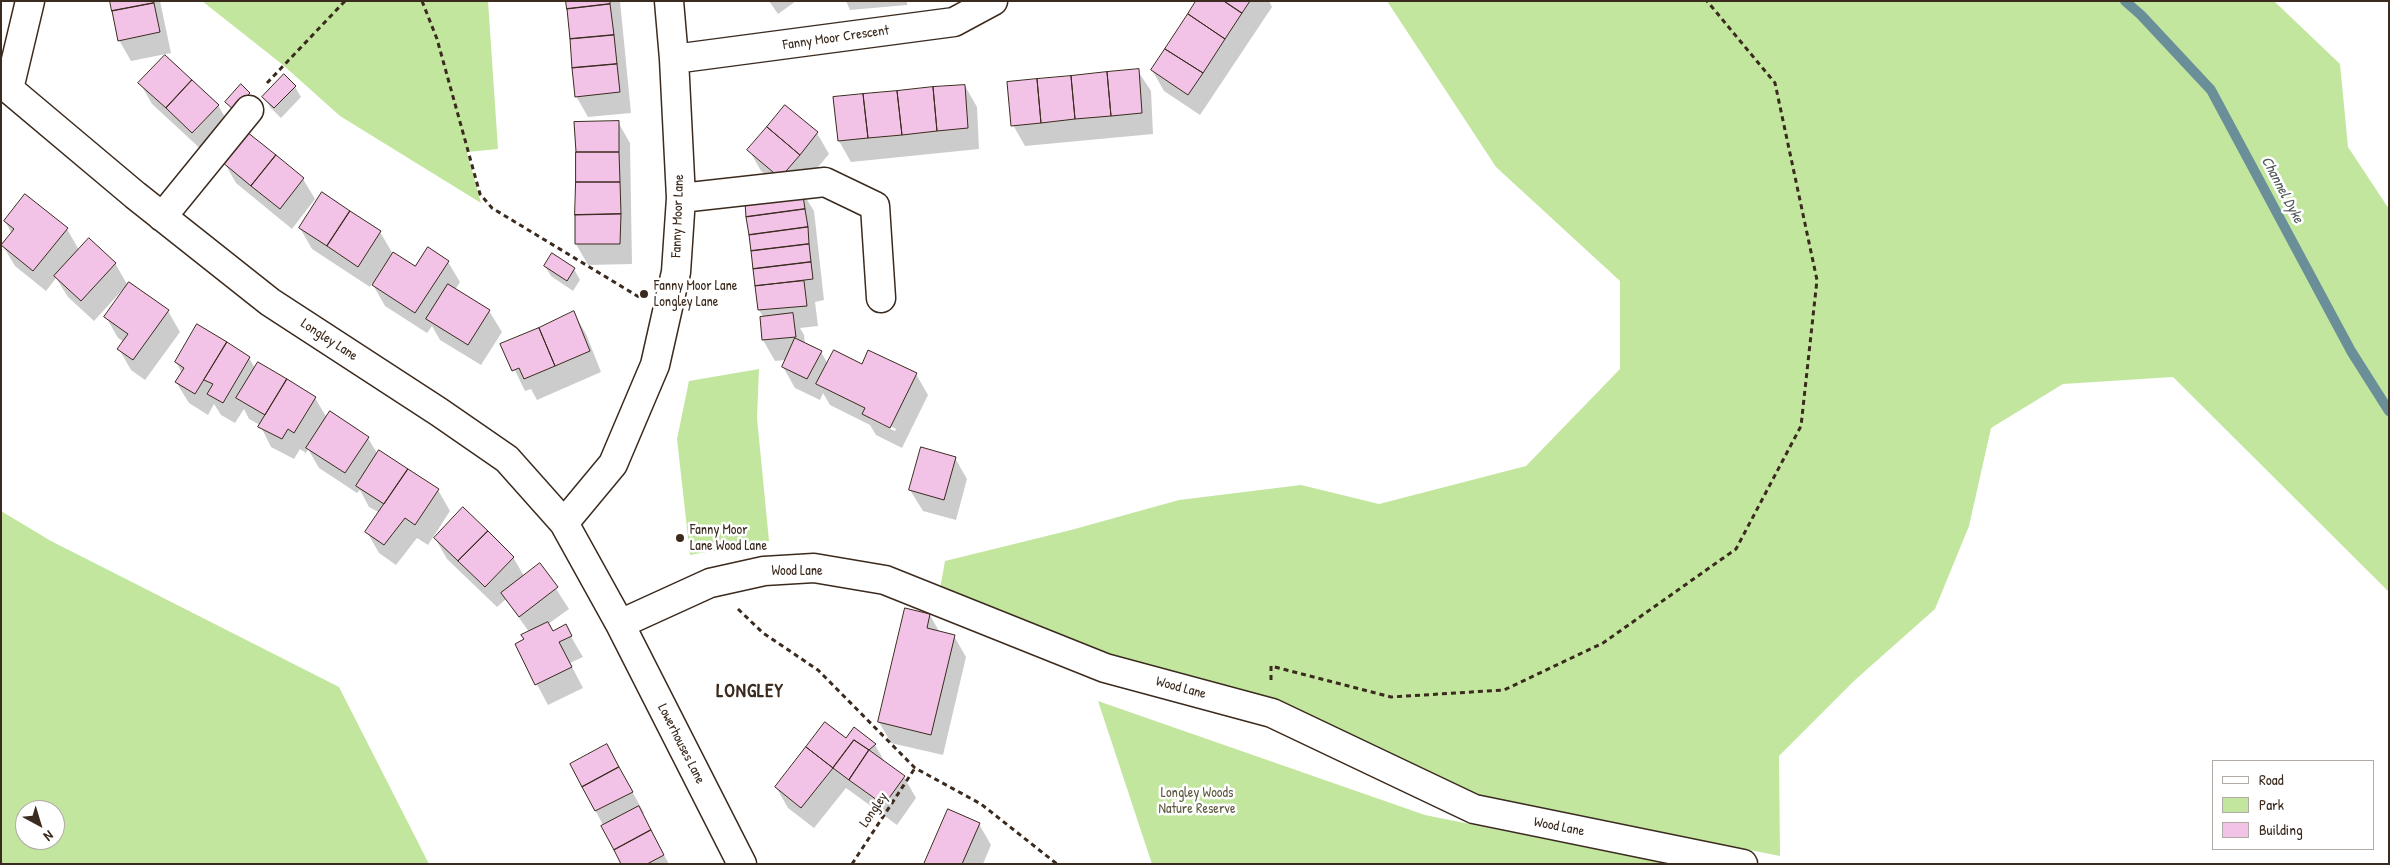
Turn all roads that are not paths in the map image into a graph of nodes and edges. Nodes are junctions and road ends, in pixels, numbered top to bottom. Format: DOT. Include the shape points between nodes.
graph roads {
  1 [pos="30,1"];
  2 [pos="669,1"];
  3 [pos="993,1"];
  4 [pos="674,58"];
  5 [pos="5,88"];
  6 [pos="249,110"];
  7 [pos="681,198"];
  8 [pos="162,217"];
  9 [pos="881,298"];
  10 [pos="564,523"];
  11 [pos="620,624"];
  12 [pos="742,864"];
  13 [pos="1743,864"];
  1 -- 5 [label="street"];
  2 -- 4 [label="street, Fanny Moor Lane"];
  3 -- 4 [label="street, Fanny Moor Crescent" via="954,22"];
  4 -- 7 [label="street, Fanny Moor Lane"];
  5 -- 8 [label="street, Longley Lane"];
  6 -- 8 [label="street"];
  7 -- 9 [label="street" via="825,182 875,206"];
  7 -- 10 [label="street, Fanny Moor Lane" via="676,272 654,365 614,464"];
  8 -- 10 [label="street, Longley Lane" via="270,302 507,459"];
  10 -- 11 [label="street, Longley Lane"];
  11 -- 12 [label="street, Lowerhouses Lane"];
  11 -- 13 [label="street, Wood Lane" via="710,583 764,572 814,568 885,580 1106,668 1272,713 1474,809"];
}
